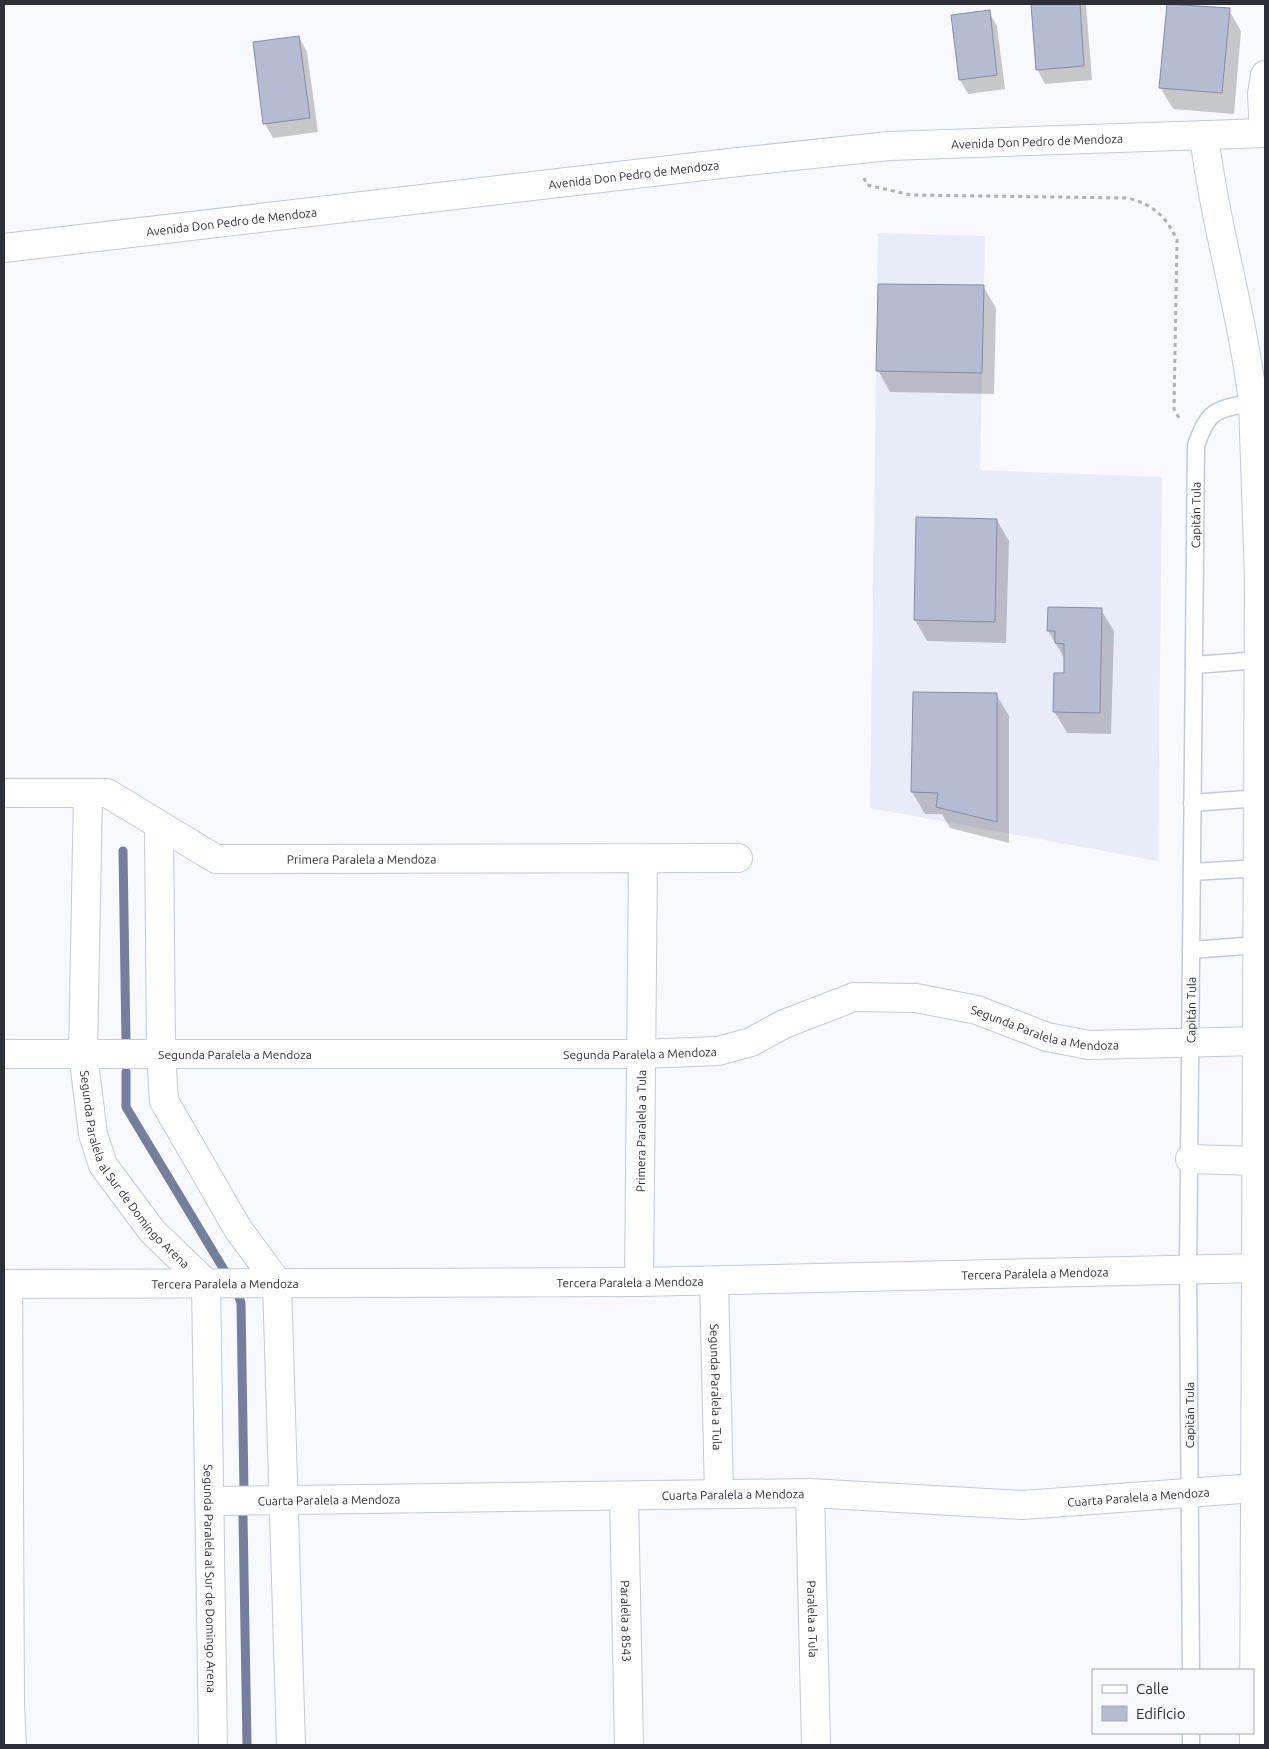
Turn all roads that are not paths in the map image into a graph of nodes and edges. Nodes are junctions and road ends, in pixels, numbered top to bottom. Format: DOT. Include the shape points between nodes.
graph roads {
  1 [pos="1265,76"];
  2 [pos="1265,133"];
  3 [pos="1204,135"];
  4 [pos="4,248"];
  5 [pos="1253,402"];
  6 [pos="1260,660"];
  7 [pos="1194,665"];
  8 [pos="4,793"];
  9 [pos="88,794"];
  10 [pos="1260,798"];
  11 [pos="1192,803"];
  12 [pos="159,825"];
  13 [pos="738,858"];
  14 [pos="643,860"];
  15 [pos="1259,868"];
  16 [pos="1192,872"];
  17 [pos="1258,945"];
  18 [pos="1191,950"];
  19 [pos="1258,1041"];
  20 [pos="1190,1042"];
  21 [pos="161,1053"];
  22 [pos="4,1054"];
  23 [pos="83,1054"];
  24 [pos="642,1054"];
  25 [pos="1190,1159"];
  26 [pos="1258,1160"];
  27 [pos="1257,1268"];
  28 [pos="1188,1270"];
  29 [pos="714,1281"];
  30 [pos="277,1282"];
  31 [pos="639,1282"];
  32 [pos="206,1283"];
  33 [pos="6,1284"];
  34 [pos="1255,1488"];
  35 [pos="810,1493"];
  36 [pos="1189,1493"];
  37 [pos="719,1494"];
  38 [pos="624,1496"];
  39 [pos="283,1500"];
  40 [pos="210,1501"];
  41 [pos="1191,1669"];
  42 [pos="12,1745"];
  43 [pos="213,1745"];
  44 [pos="291,1745"];
  45 [pos="630,1745"];
  46 [pos="816,1745"];
  47 [pos="1254,1745"];
  1 -- 2 [label="street" via="1262,94"];
  2 -- 3 [label="street, Avenida Don Pedro de Mendoza"];
  3 -- 4 [label="street, Avenida Don Pedro de Mendoza" via="889,146"];
  3 -- 5 [label="street" via="1218,227 1235,292"];
  5 -- 6 [label="street"];
  5 -- 7 [label="lane, Capitán Tula" via="1218,410 1203,424 1196,446"];
  6 -- 7 [label="lane"];
  6 -- 10 [label="street"];
  7 -- 11 [label="lane, Capitán Tula"];
  8 -- 9 [label="street, Primera Paralela a Mendoza"];
  9 -- 12 [label="street, Primera Paralela a Mendoza" via="107,793"];
  9 -- 23 [label="street, Segunda Paralela al Sur de Domingo Arena"];
  10 -- 11 [label="lane"];
  10 -- 15 [label="street"];
  11 -- 16 [label="lane, Capitán Tula"];
  12 -- 14 [label="street, Primera Paralela a Mendoza" via="216,859"];
  12 -- 21 [label="street"];
  13 -- 14 [label="street, Primera Paralela a Mendoza"];
  14 -- 24 [label="street, Primera Paralela a Tula"];
  15 -- 16 [label="lane"];
  15 -- 17 [label="street"];
  16 -- 18 [label="lane, Capitán Tula"];
  17 -- 18 [label="lane"];
  17 -- 19 [label="street"];
  18 -- 20 [label="lane, Capitán Tula"];
  19 -- 20 [label="street, Segunda Paralela a Mendoza"];
  19 -- 26 [label="street"];
  20 -- 24 [label="street, Segunda Paralela a Mendoza" via="1089,1045 1047,1037 977,1010 916,998 854,997 784,1024 751,1042 718,1051"];
  20 -- 25 [label="lane, Capitán Tula"];
  21 -- 23 [label="street, Segunda Paralela a Mendoza"];
  21 -- 24 [label="street, Segunda Paralela a Mendoza"];
  21 -- 30 [label="street" via="164,1101 238,1229"];
  22 -- 23 [label="street, Segunda Paralela a Mendoza"];
  23 -- 32 [label="street, Segunda Paralela al Sur de Domingo Arena" via="93,1134 102,1164 152,1230"];
  24 -- 31 [label="street, Primera Paralela a Tula"];
  25 -- 26 [label="street"];
  25 -- 28 [label="lane, Capitán Tula"];
  26 -- 27 [label="street"];
  27 -- 28 [label="street, Tercera Paralela a Mendoza"];
  27 -- 34 [label="street"];
  28 -- 29 [label="street, Tercera Paralela a Mendoza"];
  28 -- 36 [label="lane, Capitán Tula"];
  29 -- 31 [label="street, Tercera Paralela a Mendoza"];
  29 -- 37 [label="street, Segunda Paralela a Tula"];
  30 -- 31 [label="street, Tercera Paralela a Mendoza"];
  30 -- 32 [label="street, Tercera Paralela a Mendoza"];
  30 -- 39 [label="street"];
  32 -- 33 [label="street, Tercera Paralela a Mendoza"];
  32 -- 40 [label="street, Segunda Paralela al Sur de Domingo Arena"];
  33 -- 42 [label="street"];
  34 -- 36 [label="street, Cuarta Paralela a Mendoza"];
  34 -- 47 [label="street"];
  35 -- 36 [label="street, Cuarta Paralela a Mendoza" via="1023,1505"];
  35 -- 37 [label="street, Cuarta Paralela a Mendoza"];
  35 -- 46 [label="street, Paralela a Tula"];
  36 -- 41 [label="lane, Capitán Tula"];
  37 -- 38 [label="street, Cuarta Paralela a Mendoza"];
  38 -- 39 [label="street, Cuarta Paralela a Mendoza"];
  38 -- 45 [label="street, Paralela a 8543"];
  39 -- 40 [label="street, Cuarta Paralela a Mendoza"];
  39 -- 44 [label="street"];
  40 -- 43 [label="street, Segunda Paralela al Sur de Domingo Arena"];
}
